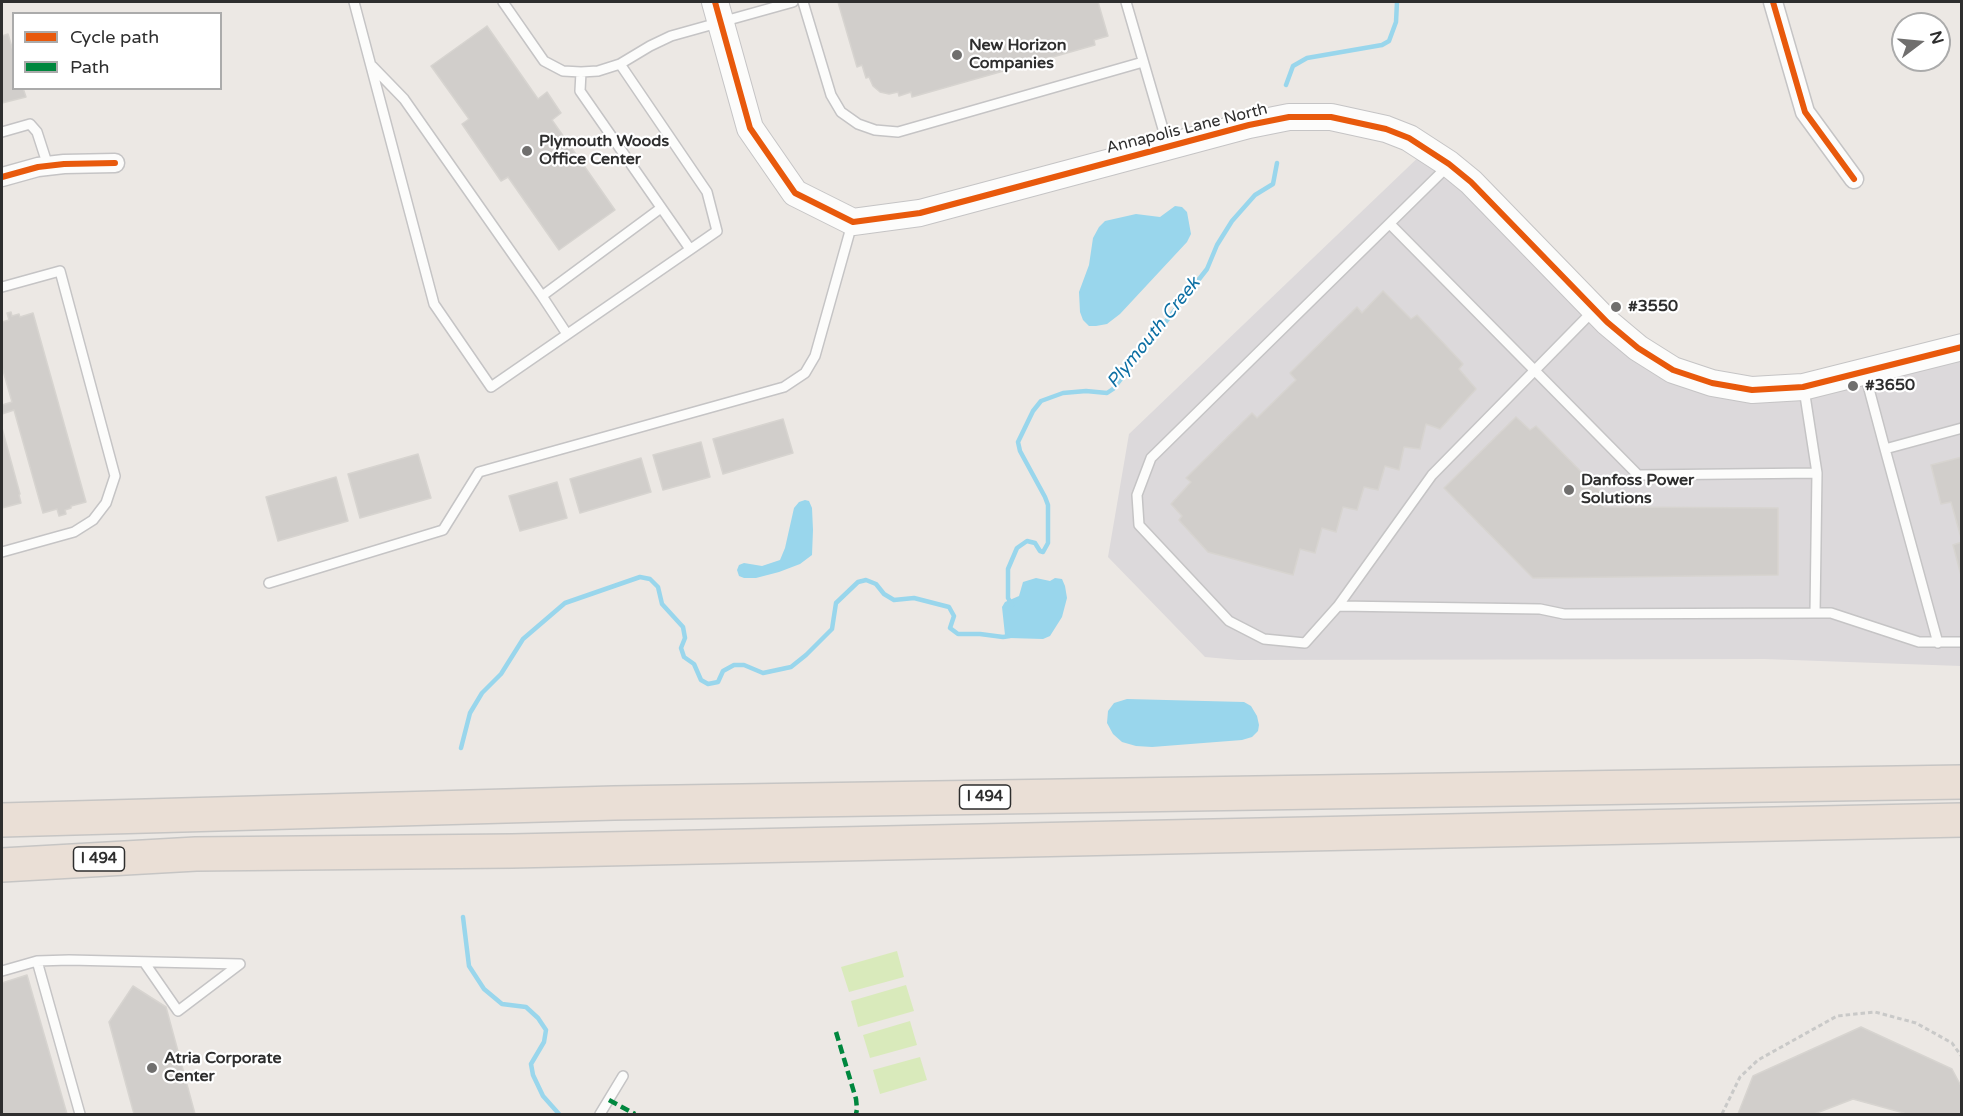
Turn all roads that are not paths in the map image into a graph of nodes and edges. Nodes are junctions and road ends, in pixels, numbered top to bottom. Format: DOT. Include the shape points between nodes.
graph roads {
  1 [pos="354,2"];
  2 [pos="502,2"];
  3 [pos="793,2"];
  4 [pos="803,2"];
  5 [pos="1126,2"];
  6 [pos="1773,2"];
  7 [pos="718,12"];
  8 [pos="1143,62"];
  9 [pos="371,64"];
  10 [pos="620,64"];
  11 [pos="581,72"];
  12 [pos="2,132"];
  13 [pos="1168,147"];
  14 [pos="115,163"];
  15 [pos="1449,164"];
  16 [pos="48,166"];
  17 [pos="2,177"];
  18 [pos="1854,178"];
  19 [pos="661,208"];
  20 [pos="853,222"];
  21 [pos="1390,224"];
  22 [pos="690,249"];
  23 [pos="2,287"];
  24 [pos="542,296"];
  25 [pos="1595,310"];
  26 [pos="567,334"];
  27 [pos="1962,347"];
  28 [pos="1535,369"];
  29 [pos="1864,372"];
  30 [pos="1803,387"];
  31 [pos="1962,428"];
  32 [pos="1885,448"];
  33 [pos="1817,473"];
  34 [pos="2,552"];
  35 [pos="270,583"];
  36 [pos="1338,606"];
  37 [pos="1815,613"];
  38 [pos="1962,642"];
  39 [pos="1938,643"];
  40 [pos="1962,782"];
  41 [pos="4,819"];
  42 [pos="1962,820"];
  43 [pos="196,854"];
  44 [pos="2,865"];
  45 [pos="2,880"];
  46 [pos="37,961"];
  47 [pos="144,962"];
  48 [pos="2,971"];
  49 [pos="623,1076"];
  50 [pos="80,1114"];
  51 [pos="600,1114"];
  1 -- 9 [label="lane"];
  2 -- 11 [label="lane" via="544,62 563,71"];
  3 -- 7 [label="lane"];
  4 -- 8 [label="lane" via="831,95 841,112 875,130 898,132"];
  5 -- 8 [label="lane"];
  6 -- 18 [label="street" via="1805,112"];
  7 -- 10 [label="lane"];
  7 -- 20 [label="street" via="750,128 795,193"];
  8 -- 13 [label="lane"];
  9 -- 24 [label="lane" via="404,99"];
  9 -- 26 [label="lane" via="434,304 491,387"];
  10 -- 11 [label="lane"];
  10 -- 22 [label="lane" via="707,192 717,231"];
  11 -- 19 [label="lane" via="580,91"];
  12 -- 16 [label="lane" via="30,124 37,132"];
  13 -- 15 [label="street, Annapolis Lane North" via="1289,117 1331,117 1386,129"];
  13 -- 20 [label="street, Annapolis Lane North" via="920,213"];
  14 -- 16 [label="street"];
  15 -- 21 [label="lane"];
  15 -- 25 [label="street, Annapolis Lane North"];
  16 -- 17 [label="street"];
  19 -- 22 [label="lane"];
  19 -- 24 [label="lane"];
  20 -- 35 [label="lane" via="815,356 805,373 784,387 479,472 444,530"];
  21 -- 28 [label="lane"];
  21 -- 36 [label="lane" via="1151,458 1137,495 1139,525 1229,621 1264,639 1305,643"];
  22 -- 26 [label="lane"];
  23 -- 34 [label="lane" via="60,271 115,476 105,503 93,520 74,532"];
  24 -- 26 [label="lane"];
  25 -- 28 [label="lane"];
  25 -- 30 [label="street, Annapolis Lane North" via="1638,348 1673,370 1712,383 1752,390"];
  27 -- 29 [label="street, Annapolis Lane North"];
  28 -- 33 [label="lane" via="1638,475"];
  28 -- 36 [label="lane" via="1432,475"];
  29 -- 30 [label="street, Annapolis Lane North"];
  29 -- 32 [label="lane"];
  30 -- 33 [label="lane"];
  31 -- 32 [label="lane"];
  32 -- 39 [label="lane"];
  33 -- 37 [label="lane"];
  36 -- 37 [label="lane" via="1540,609 1564,614"];
  37 -- 39 [label="lane" via="1831,613 1919,642"];
  38 -- 39 [label="lane"];
  40 -- 41 [label="highway, I 494" via="614,803"];
  42 -- 43 [label="highway, I 494" via="536,851"];
  43 -- 44 [label="highway, I 494"];
  43 -- 45 [label="highway"];
  46 -- 47 [label="lane"];
  46 -- 48 [label="lane"];
  46 -- 50 [label="lane"];
  47 -- 47 [label="lane" via="187,963 240,964 178,1011"];
  49 -- 51 [label="lane"];
}
